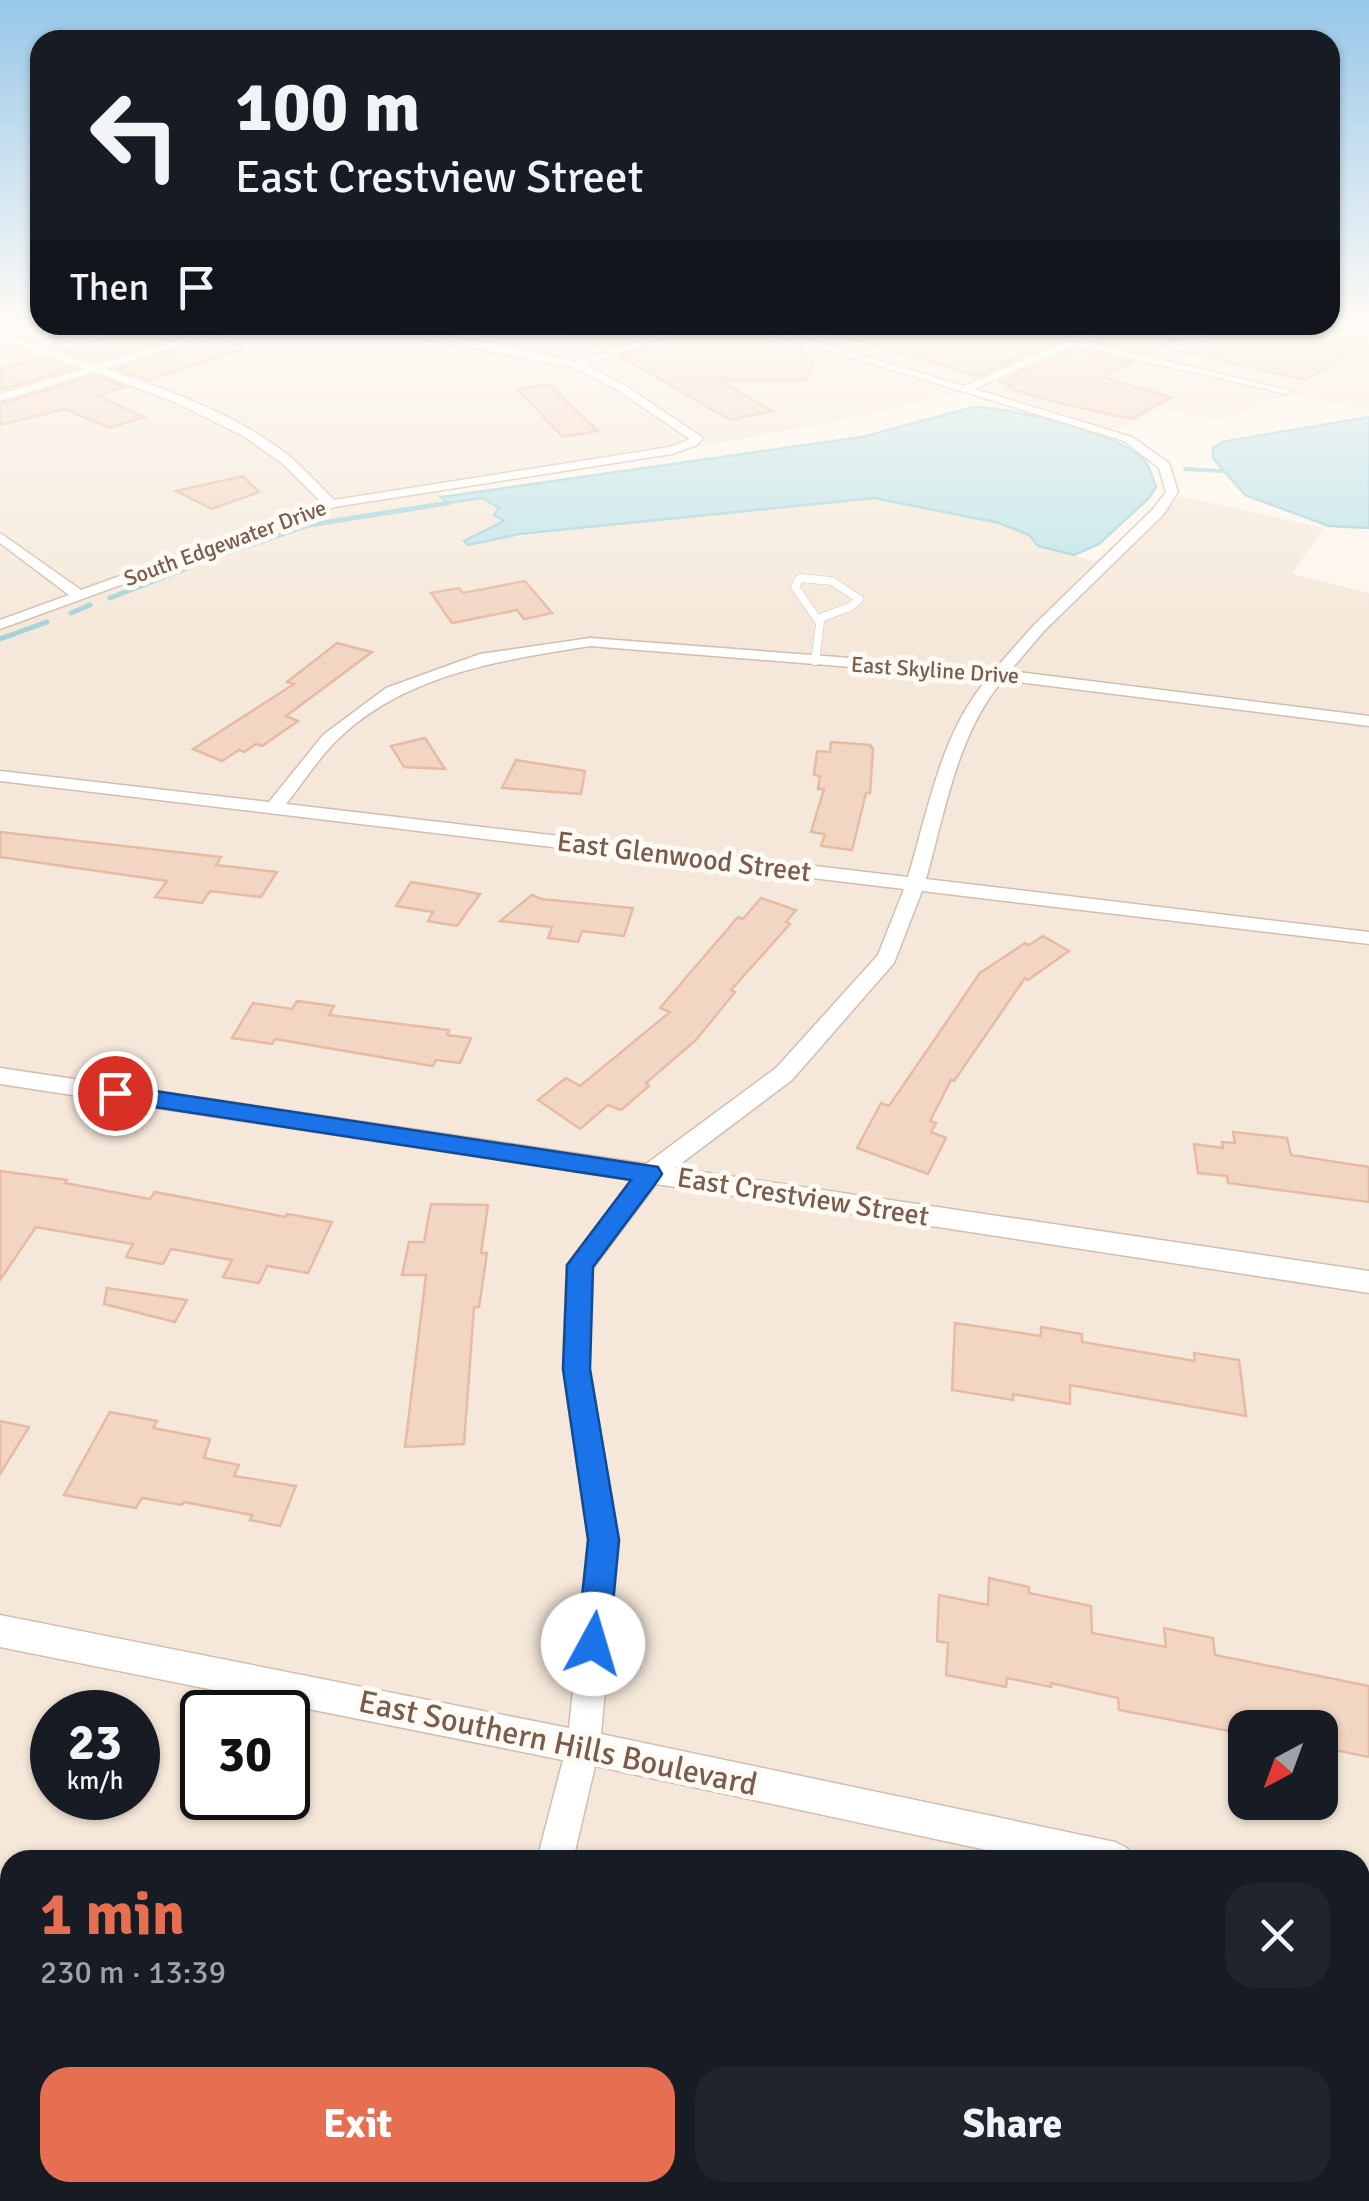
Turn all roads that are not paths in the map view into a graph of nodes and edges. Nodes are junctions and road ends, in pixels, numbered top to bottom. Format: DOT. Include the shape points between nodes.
graph roads {
  1 [pos="230,424"];
  2 [pos="679,424"];
  3 [pos="1072,424"];
  4 [pos="331,504"];
  5 [pos="0,537"];
  6 [pos="80,596"];
  7 [pos="820,618"];
  8 [pos="0,625"];
  9 [pos="815,661"];
  10 [pos="996,674"];
  11 [pos="1369,720"];
  12 [pos="0,776"];
  13 [pos="274,808"];
  14 [pos="915,884"];
  15 [pos="1369,938"];
  16 [pos="0,1076"];
  17 [pos="650,1174"];
  18 [pos="1369,1282"];
  19 [pos="0,1631"];
  20 [pos="583,1747"];
  21 [pos="557,1850"];
  22 [pos="1068,1850"];
  1 -- 4 [label="street" via="283,457"];
  2 -- 4 [label="street, South Edgewater Drive" via="694,433 693,443"];
  3 -- 10 [label="street" via="1137,444 1165,466 1170,498"];
  4 -- 6 [label="street, South Edgewater Drive"];
  5 -- 6 [label="street"];
  6 -- 8 [label="street, South Edgewater Drive"];
  7 -- 7 [label="lane" via="795,587 800,578 827,579 859,599"];
  7 -- 9 [label="lane"];
  9 -- 10 [label="street, East Skyline Drive"];
  9 -- 13 [label="street, East Skyline Drive" via="590,642 501,654 392,692 329,739"];
  10 -- 11 [label="street, East Skyline Drive"];
  10 -- 14 [label="street" via="955,749"];
  12 -- 13 [label="street, East Glenwood Street"];
  13 -- 14 [label="street, East Glenwood Street"];
  14 -- 15 [label="street, East Glenwood Street"];
  14 -- 17 [label="street" via="887,958 784,1074"];
  16 -- 17 [label="street, East Crestview Street"];
  17 -- 18 [label="street, East Crestview Street"];
  17 -- 20 [label="street" via="580,1265 576,1369 604,1540"];
  19 -- 20 [label="street, East Southern Hills Boulevard"];
  20 -- 21 [label="street"];
  20 -- 22 [label="street, East Southern Hills Boulevard"];
}
